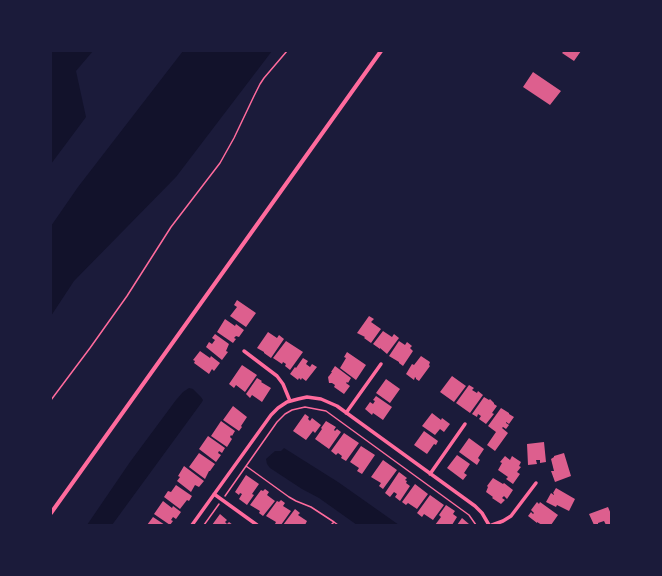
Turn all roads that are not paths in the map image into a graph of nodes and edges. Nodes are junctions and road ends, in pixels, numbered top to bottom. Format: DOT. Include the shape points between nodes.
graph roads {
  1 [pos="287,51"];
  2 [pos="381,51"];
  3 [pos="244,351"];
  4 [pos="381,364"];
  5 [pos="51,400"];
  6 [pos="290,401"];
  7 [pos="346,413"];
  8 [pos="465,424"];
  9 [pos="430,474"];
  10 [pos="536,483"];
  11 [pos="214,494"];
  12 [pos="51,513"];
  13 [pos="192,525"];
  14 [pos="257,525"];
  15 [pos="489,525"];
  16 [pos="492,525"];
  1 -- 5 [label="lane" via="264,78 220,163 171,227 100,336"];
  2 -- 12 [label="street"];
  3 -- 6 [label="street" via="277,376"];
  4 -- 7 [label="street"];
  6 -- 7 [label="street" via="316,398 329,402"];
  6 -- 11 [label="street" via="278,408 268,419"];
  7 -- 9 [label="street"];
  8 -- 9 [label="street"];
  9 -- 15 [label="street" via="479,509"];
  10 -- 16 [label="street" via="511,516"];
  11 -- 13 [label="street"];
  11 -- 14 [label="street"];
}
